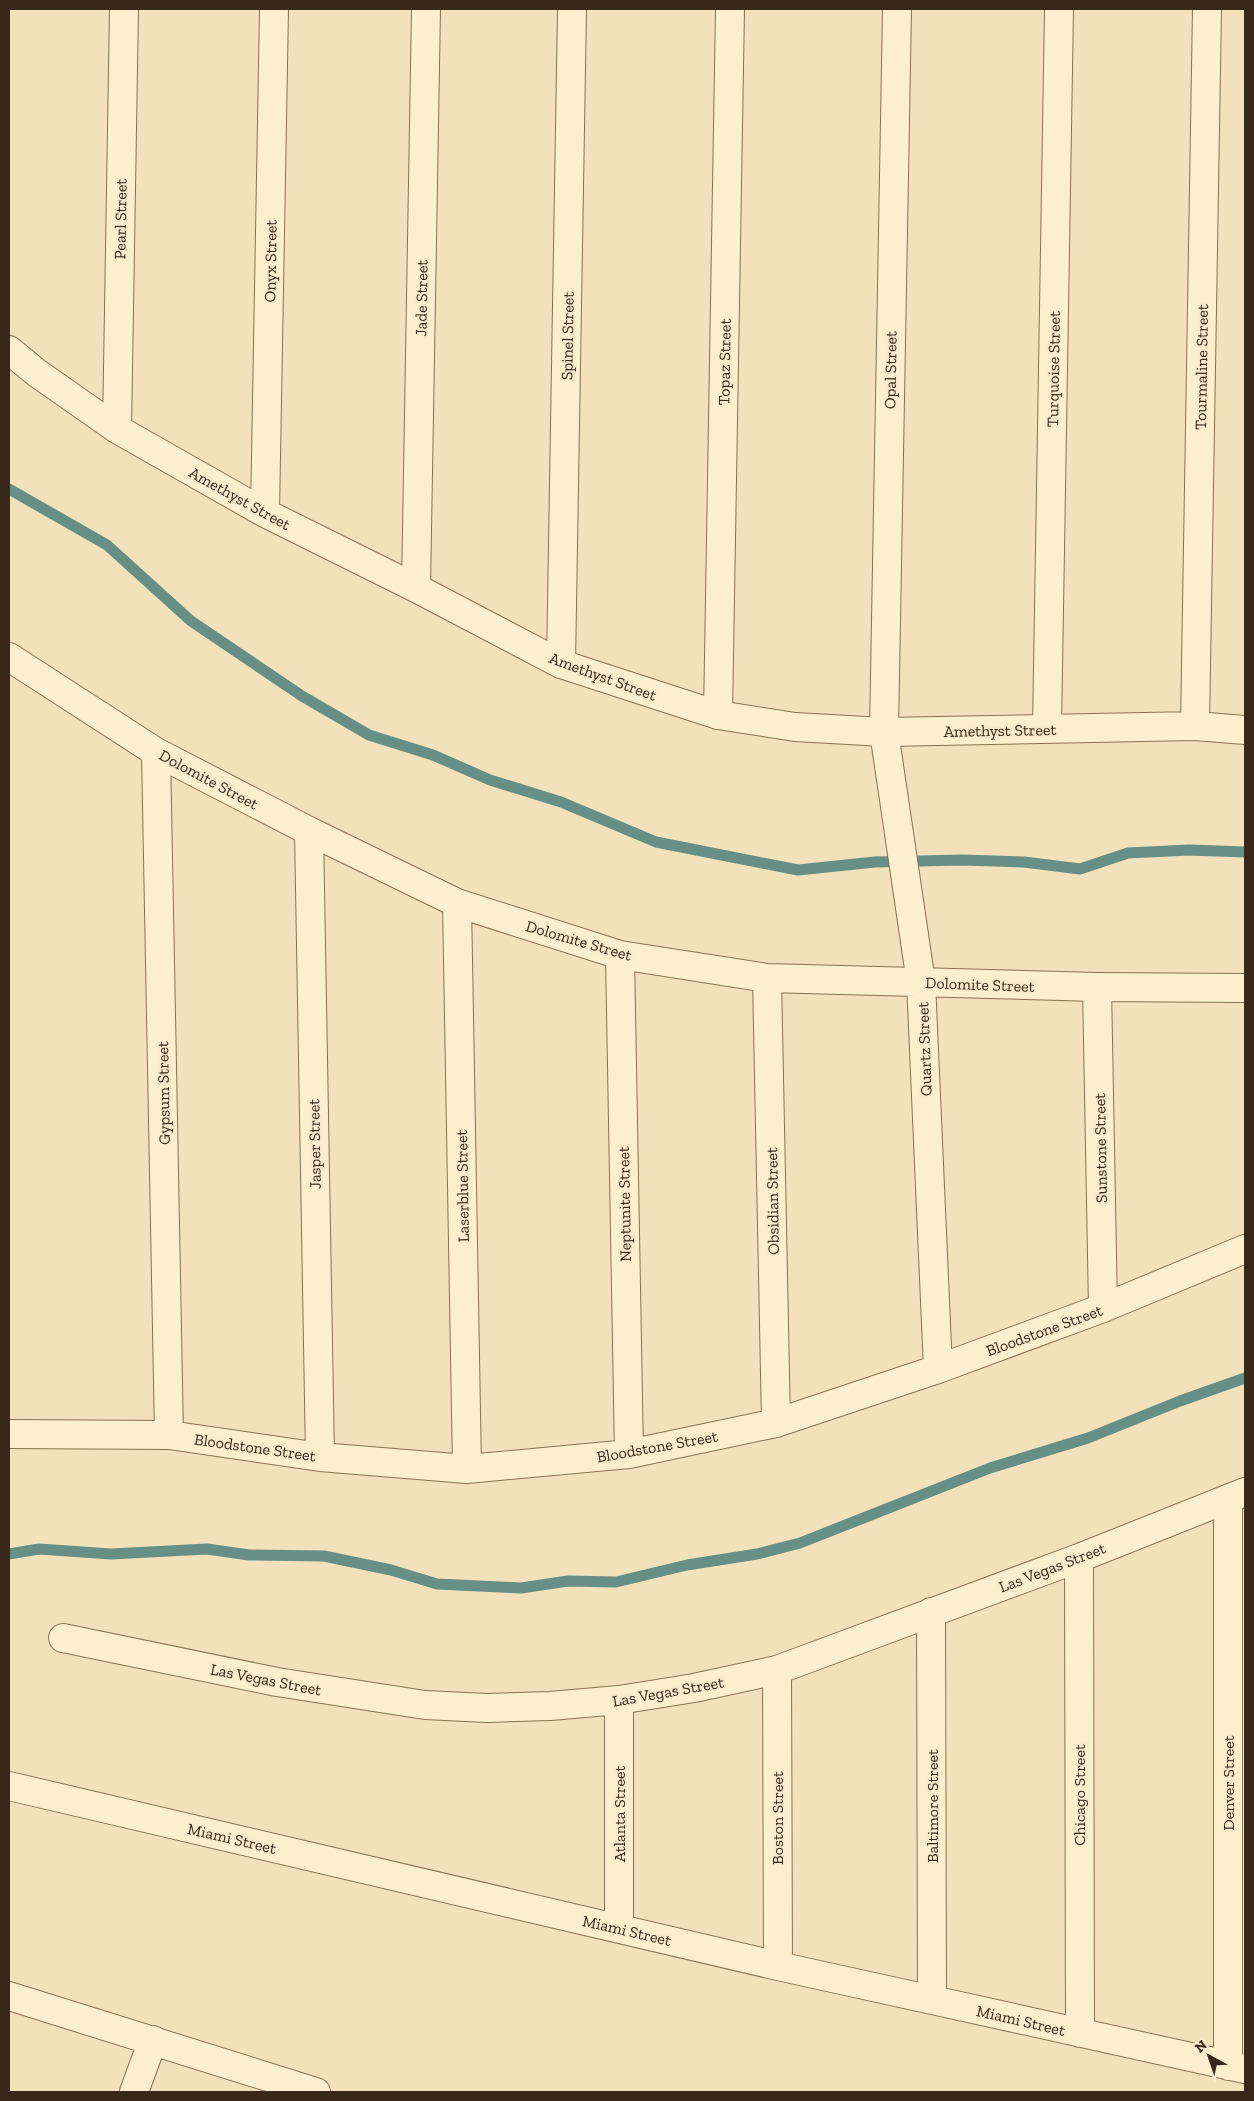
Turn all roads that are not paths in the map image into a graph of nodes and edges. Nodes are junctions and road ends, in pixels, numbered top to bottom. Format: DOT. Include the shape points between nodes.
graph roads {
  1 [pos="124,9"];
  2 [pos="274,9"];
  3 [pos="426,9"];
  4 [pos="572,9"];
  5 [pos="730,9"];
  6 [pos="897,9"];
  7 [pos="1059,9"];
  8 [pos="1207,9"];
  9 [pos="9,350"];
  10 [pos="117,429"];
  11 [pos="265,513"];
  12 [pos="416,588"];
  13 [pos="9,657"];
  14 [pos="561,664"];
  15 [pos="718,715"];
  16 [pos="1195,726"];
  17 [pos="1047,729"];
  18 [pos="1245,730"];
  19 [pos="884,732"];
  20 [pos="156,752"];
  21 [pos="309,831"];
  22 [pos="457,903"];
  23 [pos="620,955"];
  24 [pos="768,978"];
  25 [pos="921,982"];
  26 [pos="1097,987"];
  27 [pos="1245,988"];
  28 [pos="1245,1249"];
  29 [pos="1103,1308"];
  30 [pos="938,1370"];
  31 [pos="776,1423"];
  32 [pos="9,1434"];
  33 [pos="169,1435"];
  34 [pos="629,1454"];
  35 [pos="320,1456"];
  36 [pos="467,1470"];
  37 [pos="1236,1496"];
  38 [pos="1078,1558"];
  39 [pos="932,1612"];
  40 [pos="63,1638"];
  41 [pos="777,1670"];
  42 [pos="619,1700"];
  43 [pos="9,1786"];
  44 [pos="619,1928"];
  45 [pos="778,1966"];
  46 [pos="9,1996"];
  47 [pos="932,2000"];
  48 [pos="1080,2033"];
  49 [pos="153,2040"];
  50 [pos="1237,2067"];
  51 [pos="134,2092"];
  52 [pos="316,2092"];
  1 -- 10 [label="street, Pearl Street"];
  2 -- 11 [label="street, Onyx Street"];
  3 -- 12 [label="street, Jade Street"];
  4 -- 14 [label="street, Spinel Street"];
  5 -- 15 [label="street, Topaz Street"];
  6 -- 19 [label="street, Opal Street"];
  7 -- 17 [label="street, Turquoise Street"];
  8 -- 16 [label="street, Tourmaline Street"];
  9 -- 10 [label="street, Amethyst Street"];
  10 -- 11 [label="street, Amethyst Street"];
  11 -- 12 [label="street, Amethyst Street"];
  12 -- 14 [label="street, Amethyst Street"];
  13 -- 20 [label="street, Dolomite Street"];
  14 -- 15 [label="street, Amethyst Street"];
  15 -- 19 [label="street, Amethyst Street" via="795,727"];
  16 -- 17 [label="street, Amethyst Street"];
  16 -- 18 [label="street, Amethyst Street"];
  17 -- 19 [label="street, Amethyst Street"];
  19 -- 25 [label="street, Quartz Street"];
  20 -- 21 [label="street, Dolomite Street"];
  20 -- 33 [label="street, Gypsum Street"];
  21 -- 22 [label="street, Dolomite Street"];
  21 -- 35 [label="street, Jasper Street"];
  22 -- 23 [label="street, Dolomite Street"];
  22 -- 36 [label="street, Laserblue Street"];
  23 -- 24 [label="street, Dolomite Street"];
  23 -- 34 [label="street, Neptunite Street"];
  24 -- 25 [label="street, Dolomite Street"];
  24 -- 31 [label="street, Obsidian Street"];
  25 -- 26 [label="street, Dolomite Street"];
  25 -- 30 [label="street, Quartz Street"];
  26 -- 27 [label="street, Dolomite Street"];
  26 -- 29 [label="street, Sunstone Street"];
  28 -- 29 [label="street, Bloodstone Street"];
  29 -- 30 [label="street, Bloodstone Street"];
  30 -- 31 [label="street, Bloodstone Street"];
  31 -- 34 [label="street, Bloodstone Street"];
  32 -- 33 [label="street, Bloodstone Street"];
  33 -- 35 [label="street, Bloodstone Street"];
  34 -- 36 [label="street, Bloodstone Street"];
  35 -- 36 [label="street, Bloodstone Street"];
  37 -- 38 [label="street, Las Vegas Street"];
  37 -- 50 [label="street, Denver Street"];
  38 -- 39 [label="street, Las Vegas Street"];
  38 -- 48 [label="street, Chicago Street"];
  39 -- 41 [label="street, Las Vegas Street"];
  39 -- 47 [label="street, Baltimore Street"];
  40 -- 42 [label="street, Las Vegas Street" via="277,1682 425,1705 486,1708"];
  41 -- 42 [label="street, Las Vegas Street"];
  41 -- 45 [label="street, Boston Street"];
  42 -- 44 [label="street, Atlanta Street"];
  43 -- 44 [label="street, Miami Street"];
  44 -- 45 [label="street, Miami Street"];
  45 -- 47 [label="street, Miami Street"];
  46 -- 49 [label="street"];
  47 -- 48 [label="street, Miami Street"];
  48 -- 50 [label="street, Miami Street"];
  49 -- 51 [label="street"];
  49 -- 52 [label="street"];
}
